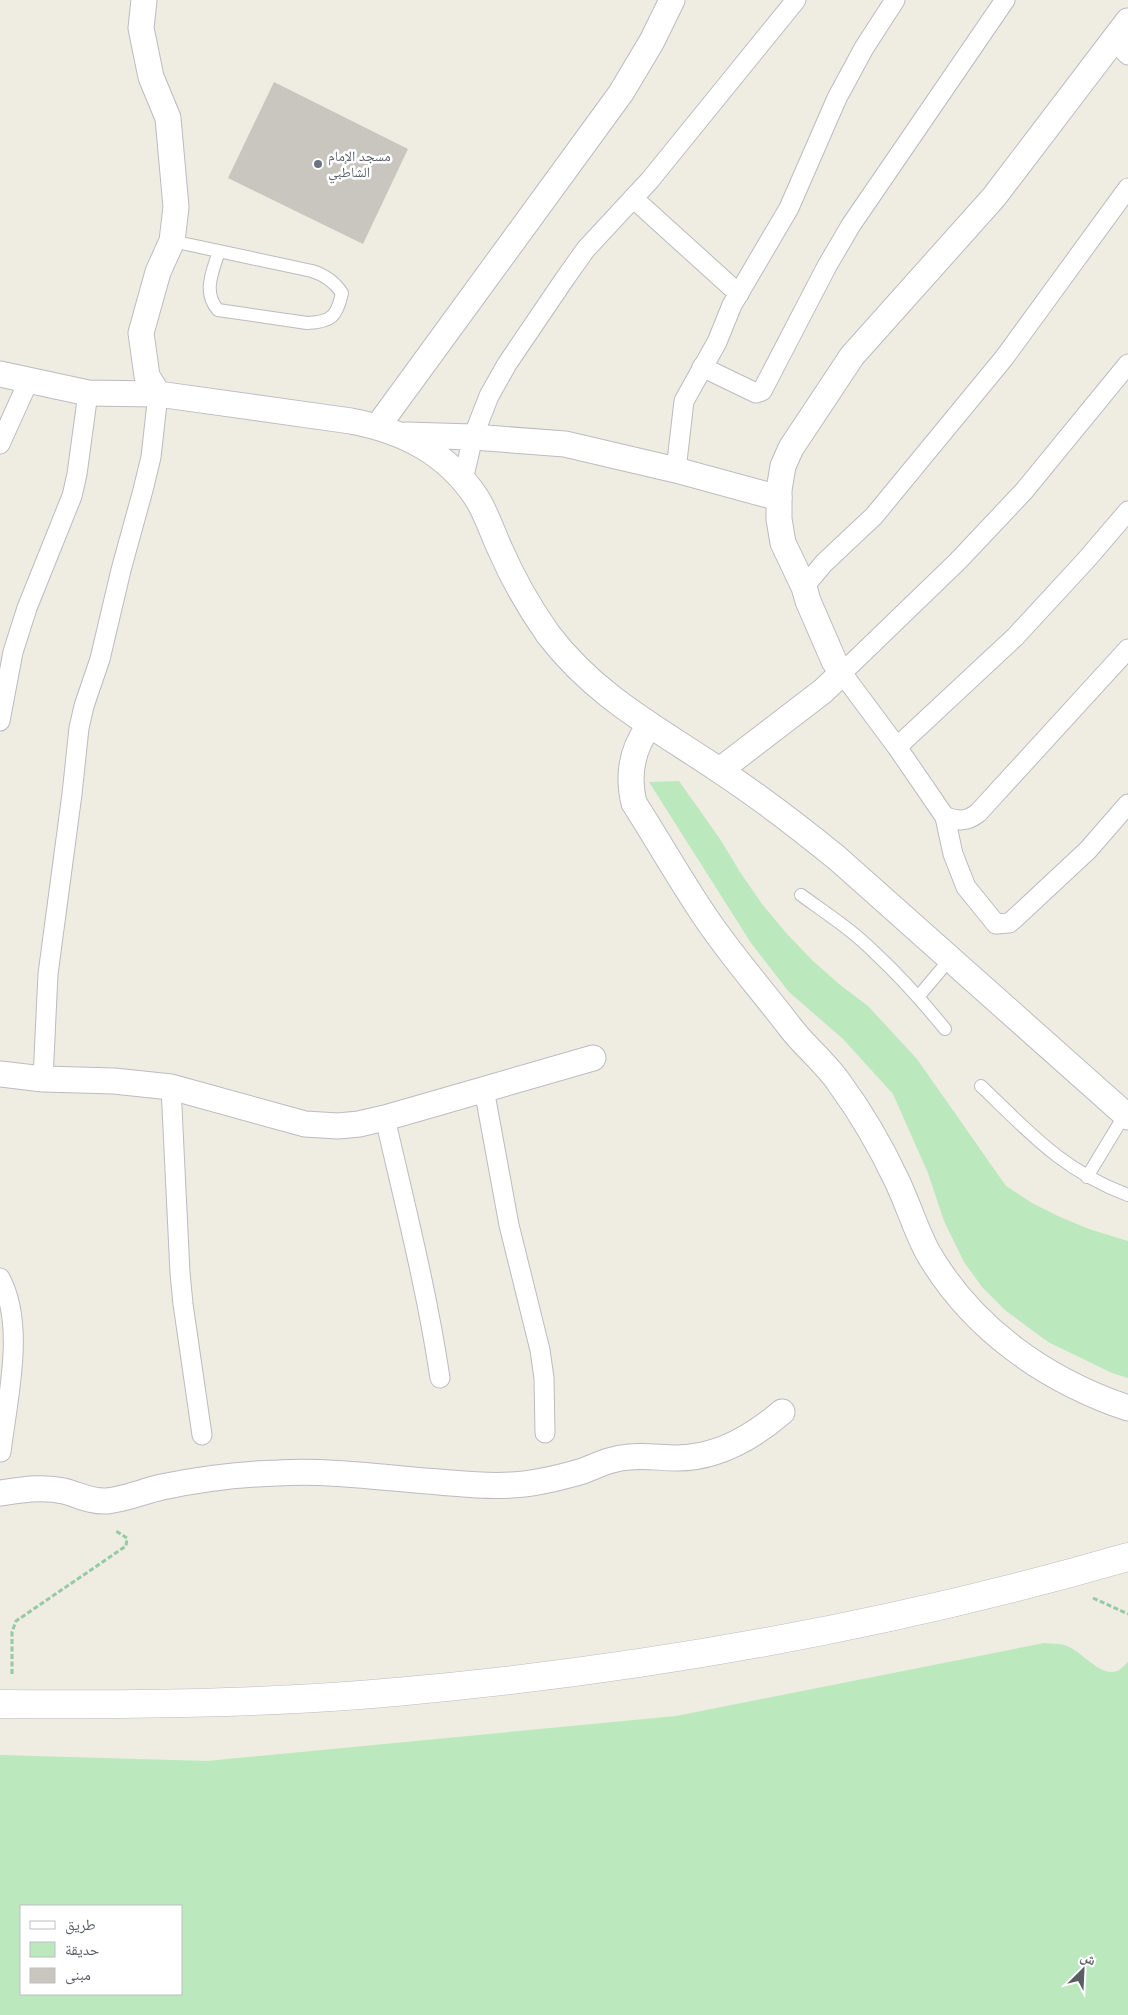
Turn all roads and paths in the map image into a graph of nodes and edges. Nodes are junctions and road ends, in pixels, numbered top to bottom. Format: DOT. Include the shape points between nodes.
graph roads {
  1 [pos="144,0"];
  2 [pos="672,0"];
  3 [pos="796,0"];
  4 [pos="895,0"];
  5 [pos="1005,0"];
  6 [pos="1128,21"];
  7 [pos="1120,48"];
  8 [pos="1128,188"];
  9 [pos="633,198"];
  10 [pos="172,241"];
  11 [pos="219,251"];
  12 [pos="739,294"];
  13 [pos="1128,364"];
  14 [pos="702,368"];
  15 [pos="0,374"];
  16 [pos="29,380"];
  17 [pos="88,393"];
  18 [pos="158,394"];
  19 [pos="378,426"];
  20 [pos="404,435"];
  21 [pos="473,437"];
  22 [pos="0,444"];
  23 [pos="676,470"];
  24 [pos="463,480"];
  25 [pos="779,498"];
  26 [pos="1128,511"];
  27 [pos="804,587"];
  28 [pos="1128,649"];
  29 [pos="842,673"];
  30 [pos="0,721"];
  31 [pos="649,726"];
  32 [pos="897,747"];
  33 [pos="720,770"];
  34 [pos="1128,804"];
  35 [pos="945,817"];
  36 [pos="800,895"];
  37 [pos="950,959"];
  38 [pos="918,997"];
  39 [pos="945,1029"];
  40 [pos="593,1058"];
  41 [pos="0,1074"];
  42 [pos="43,1079"];
  43 [pos="981,1086"];
  44 [pos="171,1088"];
  45 [pos="484,1089"];
  46 [pos="1126,1116"];
  47 [pos="385,1118"];
  48 [pos="1087,1177"];
  49 [pos="1128,1195"];
  50 [pos="0,1278"];
  51 [pos="440,1378"];
  52 [pos="1128,1408"];
  53 [pos="782,1412"];
  54 [pos="545,1433"];
  55 [pos="202,1435"];
  56 [pos="0,1452"];
  57 [pos="0,1493"];
  58 [pos="126,1546"];
  59 [pos="1128,1557"];
  60 [pos="6,1704"];
  1 -- 10 [label="street" via="142,36 151,77 168,118 176,207"];
  2 -- 19 [label="street" via="621,93"];
  3 -- 9 [label="street"];
  4 -- 12 [label="street" via="837,98 789,208"];
  5 -- 14 [label="street" via="850,225 762,391 756,393"];
  6 -- 7 [label="street"];
  7 -- 25 [label="street" via="994,197 852,356 791,448 783,466"];
  8 -- 27 [label="street" via="998,366 874,516 824,563"];
  9 -- 12 [label="street"];
  9 -- 21 [label="street" via="586,249 507,364 482,410"];
  10 -- 11 [label="lane"];
  10 -- 18 [label="street" via="158,272 141,333 147,376"];
  11 -- 11 [label="lane" via="322,274 342,292 338,310 319,323 218,310 212,304 208,289"];
  12 -- 14 [label="street"];
  13 -- 29 [label="street" via="1024,491 958,561"];
  14 -- 23 [label="street" via="684,401"];
  15 -- 16 [label="street"];
  16 -- 17 [label="street"];
  16 -- 22 [label="street"];
  17 -- 18 [label="street"];
  17 -- 30 [label="street" via="72,496 27,608 13,652"];
  18 -- 19 [label="street"];
  18 -- 42 [label="street" via="143,490 79,728 48,974"];
  19 -- 20 [label="street"];
  20 -- 21 [label="street"];
  20 -- 24 [label="street" via="447,463"];
  21 -- 23 [label="street" via="565,444"];
  21 -- 24 [label="street"];
  23 -- 25 [label="street"];
  24 -- 31 [label="street" via="477,498 526,602 549,634 597,687"];
  25 -- 27 [label="street" via="784,544"];
  26 -- 32 [label="street" via="1015,637"];
  27 -- 29 [label="street" via="827,646"];
  28 -- 35 [label="street" via="978,813 966,821"];
  29 -- 32 [label="street"];
  29 -- 33 [label="street"];
  31 -- 33 [label="street"];
  31 -- 52 [label="street" via="641,737 632,762 630,776 634,803 703,913 801,1041 839,1082 860,1113 898,1182 927,1250 944,1278 964,1303 1008,1346 1058,1377"];
  32 -- 35 [label="street"];
  33 -- 37 [label="street" via="837,858"];
  34 -- 35 [label="street" via="1081,856 1009,924 996,924 966,887 953,854"];
  36 -- 38 [label="lane" via="874,951"];
  37 -- 38 [label="lane"];
  37 -- 46 [label="street"];
  38 -- 39 [label="lane"];
  40 -- 45 [label="street"];
  41 -- 42 [label="street"];
  42 -- 44 [label="street" via="114,1081"];
  43 -- 48 [label="lane" via="1049,1151"];
  44 -- 47 [label="street" via="305,1124 338,1126"];
  44 -- 55 [label="street" via="182,1296"];
  45 -- 47 [label="street"];
  45 -- 54 [label="street" via="510,1225 540,1350"];
  46 -- 48 [label="lane"];
  47 -- 51 [label="street" via="427,1301"];
  48 -- 49 [label="lane"];
  50 -- 56 [label="street" via="10,1308 12,1330 12,1362"];
  53 -- 57 [label="street" via="747,1438 705,1454 680,1458 619,1458 564,1477 512,1485 483,1486 285,1472 204,1480 106,1501 36,1488"];
  58 -- 60 [label="path" via="16,1621 12,1632"];
  59 -- 60 [label="street" via="1012,1588 846,1625 588,1671 393,1692 262,1700 130,1705"];
}
